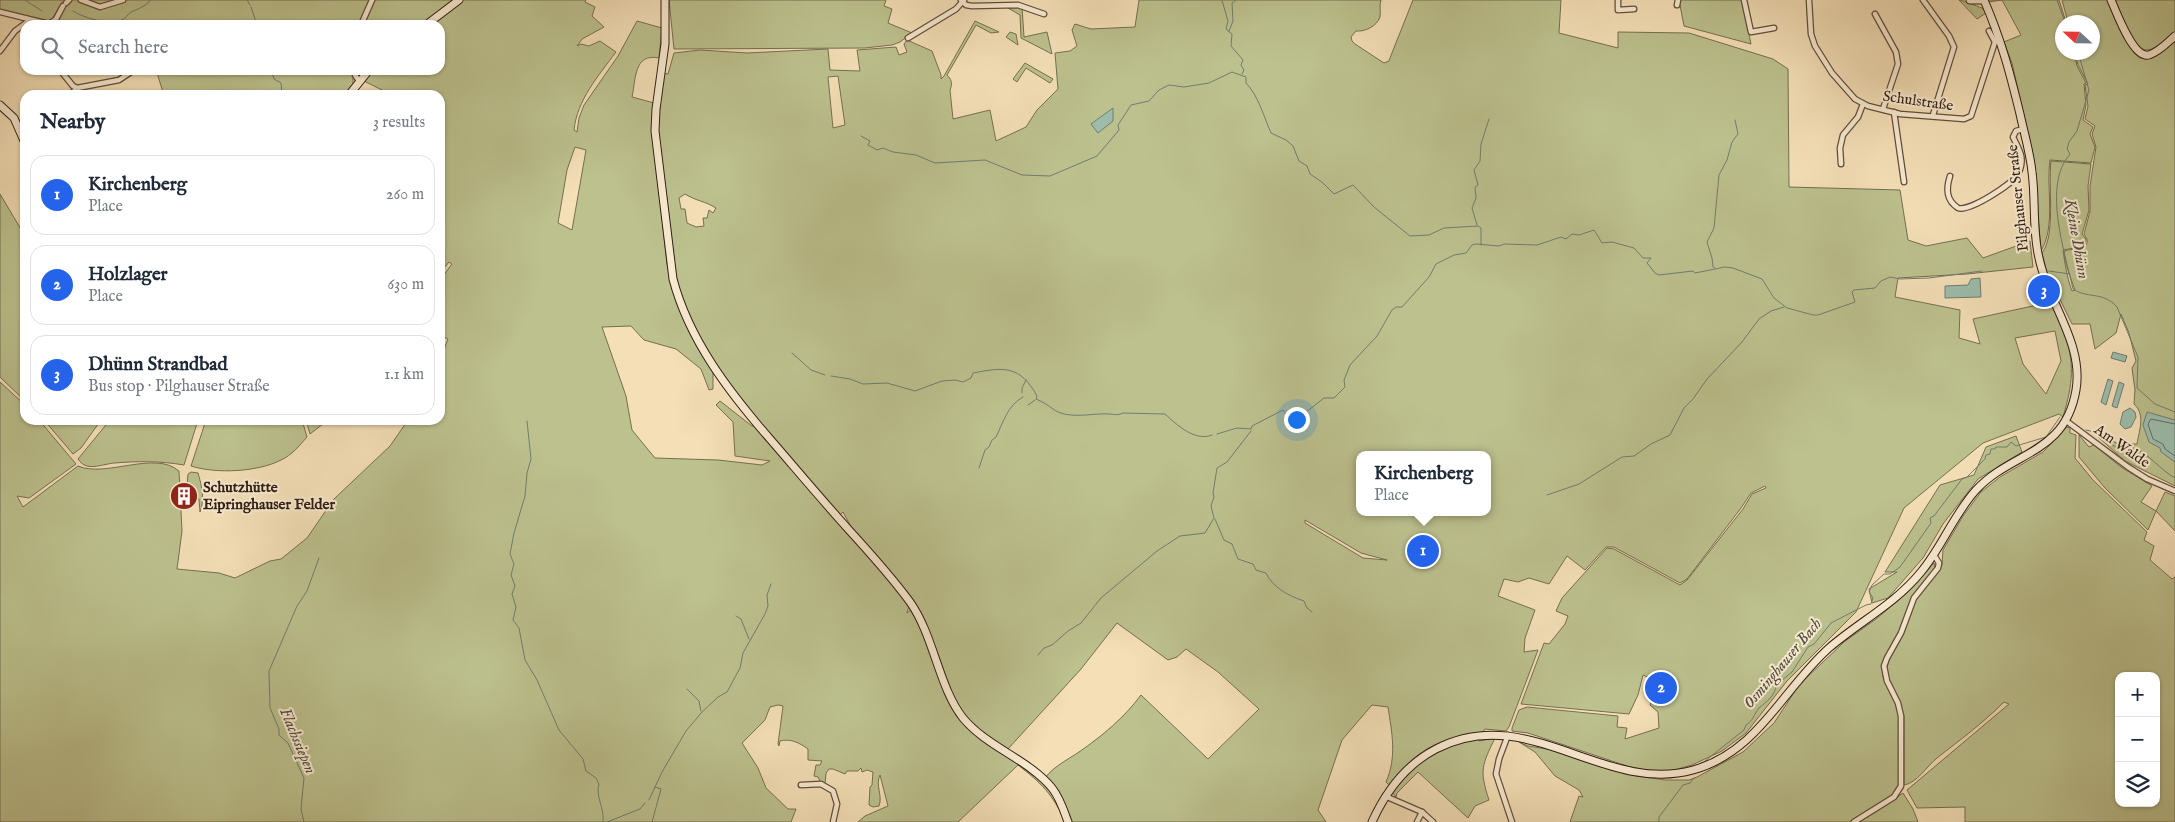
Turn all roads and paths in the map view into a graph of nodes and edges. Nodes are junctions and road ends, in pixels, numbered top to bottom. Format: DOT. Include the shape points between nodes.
graph roads {
  1 [pos="80,0"];
  2 [pos="123,0"];
  3 [pos="372,0"];
  4 [pos="459,0"];
  5 [pos="665,0"];
  6 [pos="963,0"];
  7 [pos="1618,0"];
  8 [pos="1744,0"];
  9 [pos="1809,0"];
  10 [pos="1923,0"];
  11 [pos="1970,0"];
  12 [pos="1983,0"];
  13 [pos="2111,0"];
  14 [pos="116,2"];
  15 [pos="66,3"];
  16 [pos="1634,9"];
  17 [pos="0,12"];
  18 [pos="1044,14"];
  19 [pos="1875,14"];
  20 [pos="31,20"];
  21 [pos="53,20"];
  22 [pos="363,20"];
  23 [pos="433,20"];
  24 [pos="20,28"];
  25 [pos="1774,28"];
  26 [pos="1989,31"];
  27 [pos="2175,36"];
  28 [pos="908,38"];
  29 [pos="0,51"];
  30 [pos="64,75"];
  31 [pos="127,75"];
  32 [pos="355,75"];
  33 [pos="364,75"];
  34 [pos="359,81"];
  35 [pos="77,88"];
  36 [pos="353,90"];
  37 [pos="1863,104"];
  38 [pos="0,106"];
  39 [pos="1883,110"];
  40 [pos="1894,112"];
  41 [pos="1933,115"];
  42 [pos="2023,129"];
  43 [pos="20,132"];
  44 [pos="1841,164"];
  45 [pos="1950,176"];
  46 [pos="1904,182"];
  47 [pos="2065,420"];
  48 [pos="2175,491"];
  49 [pos="1934,555"];
  50 [pos="1508,735"];
  51 [pos="801,785"];
  52 [pos="1385,796"];
  53 [pos="1422,812"];
  54 [pos="832,822"];
  55 [pos="1068,822"];
  56 [pos="1372,822"];
  57 [pos="1418,822"];
  58 [pos="1433,822"];
  59 [pos="1512,822"];
  60 [pos="1854,822"];
  1 -- 14 [label="street" via="100,7"];
  2 -- 14 [label="street"];
  3 -- 22 [label="street"];
  4 -- 23 [label="main road"];
  5 -- 55 [label="main road" via="664,44 655,114 656,140 673,279 696,338 746,412 911,604 961,715 1046,782 1055,793"];
  6 -- 18 [label="street" via="972,6 1018,4"];
  6 -- 28 [label="street" via="956,10"];
  7 -- 16 [label="street" via="1618,10"];
  8 -- 25 [label="street" via="1750,32"];
  9 -- 37 [label="street, Schulstraße" via="1815,46 1844,87"];
  10 -- 41 [label="street" via="1954,47"];
  11 -- 12 [label="main road"];
  12 -- 42 [label="main road, Pilghauser Straße" via="2001,41"];
  13 -- 27 [label="main road" via="2139,53 2150,54"];
  15 -- 21 [label="street"];
  17 -- 20 [label="street"];
  19 -- 39 [label="street" via="1896,52 1898,64"];
  24 -- 29 [label="street"];
  26 -- 41 [label="street, Schulstraße" via="1995,42 1972,115 1964,119"];
  30 -- 35 [label="street"];
  31 -- 35 [label="street" via="120,80"];
  32 -- 34 [label="street"];
  33 -- 34 [label="main road"];
  34 -- 36 [label="main road"];
  37 -- 39 [label="street, Schulstraße"];
  37 -- 44 [label="street" via="1858,117 1843,136"];
  38 -- 43 [label="main road" via="14,118"];
  39 -- 40 [label="street, Schulstraße"];
  40 -- 41 [label="street, Schulstraße"];
  40 -- 46 [label="street"];
  42 -- 45 [label="street" via="2016,131 2013,137 2022,154 2018,173 2010,183 1990,196 1968,208 1958,208 1949,198"];
  42 -- 47 [label="main road, Pilghauser Straße" via="2032,172 2039,258 2076,361 2076,392"];
  47 -- 48 [label="street, Am Walde" via="2128,467"];
  47 -- 49 [label="main road, Pilghauser Straße" via="2046,443 1976,490"];
  49 -- 50 [label="main road, Pilghauser Straße" via="1898,596 1813,664 1742,745 1708,765 1679,774 1650,774"];
  49 -- 60 [label="street" via="1938,568 1914,598 1884,666 1901,716 1901,786 1894,796"];
  50 -- 52 [label="main road, Pilghauser Straße" via="1476,736 1442,745 1410,766"];
  50 -- 59 [label="street" via="1496,774"];
  51 -- 54 [label="street" via="821,784 833,791 837,804"];
  52 -- 53 [label="street"];
  52 -- 56 [label="main road, Pilghauser Straße"];
  53 -- 57 [label="street"];
  53 -- 58 [label="street"];
}
